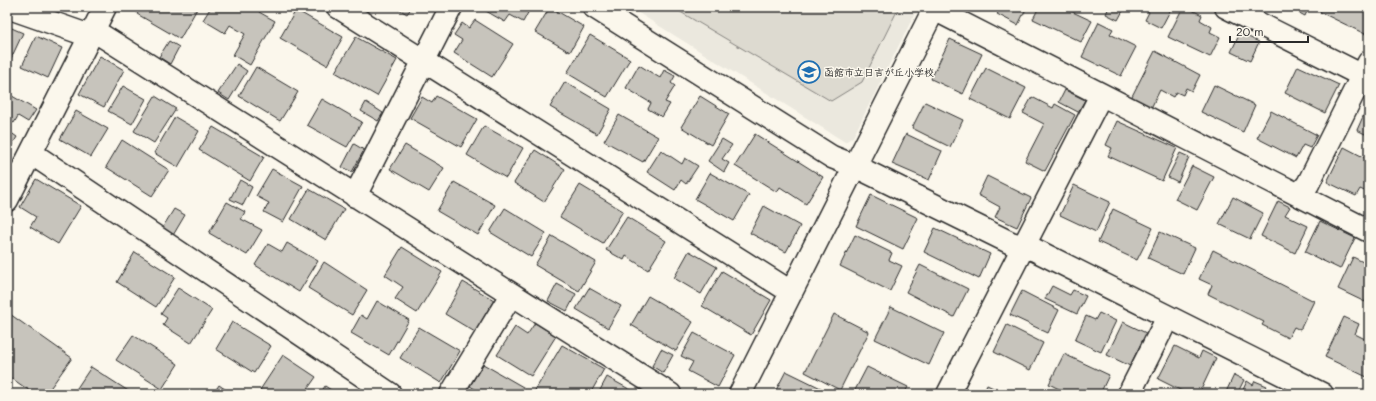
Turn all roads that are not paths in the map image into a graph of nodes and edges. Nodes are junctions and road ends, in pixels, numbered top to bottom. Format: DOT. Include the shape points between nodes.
graph roads {
  1 [pos="7,7"];
  2 [pos="105,7"];
  3 [pos="338,7"];
  4 [pos="451,7"];
  5 [pos="594,7"];
  6 [pos="934,8"];
  7 [pos="1238,10"];
  8 [pos="92,33"];
  9 [pos="424,61"];
  10 [pos="1367,72"];
  11 [pos="1101,95"];
  12 [pos="31,153"];
  13 [pos="855,166"];
  14 [pos="355,196"];
  15 [pos="1299,196"];
  16 [pos="7,200"];
  17 [pos="1369,231"];
  18 [pos="1023,247"];
  19 [pos="791,292"];
  20 [pos="511,295"];
  21 [pos="1168,317"];
  22 [pos="1291,387"];
  23 [pos="390,394"];
  24 [pos="451,394"];
  25 [pos="670,394"];
  26 [pos="740,394"];
  27 [pos="948,394"];
  28 [pos="1129,394"];
  29 [pos="1322,394"];
  1 -- 8 [label="street"];
  2 -- 8 [label="street"];
  3 -- 9 [label="street"];
  4 -- 9 [label="street"];
  5 -- 13 [label="street" via="832,156"];
  6 -- 11 [label="street"];
  6 -- 13 [label="street"];
  7 -- 10 [label="street"];
  8 -- 12 [label="street"];
  8 -- 14 [label="street"];
  9 -- 14 [label="street"];
  9 -- 19 [label="street"];
  10 -- 15 [label="street" via="1308,184"];
  11 -- 15 [label="street"];
  11 -- 18 [label="street"];
  12 -- 16 [label="street"];
  12 -- 23 [label="street"];
  13 -- 18 [label="street"];
  13 -- 19 [label="street"];
  14 -- 20 [label="street"];
  15 -- 17 [label="street"];
  18 -- 21 [label="street" via="1035,250"];
  18 -- 27 [label="street"];
  19 -- 26 [label="street"];
  20 -- 24 [label="street"];
  20 -- 25 [label="street"];
  21 -- 22 [label="street"];
  21 -- 28 [label="street"];
  22 -- 29 [label="street"];
}
